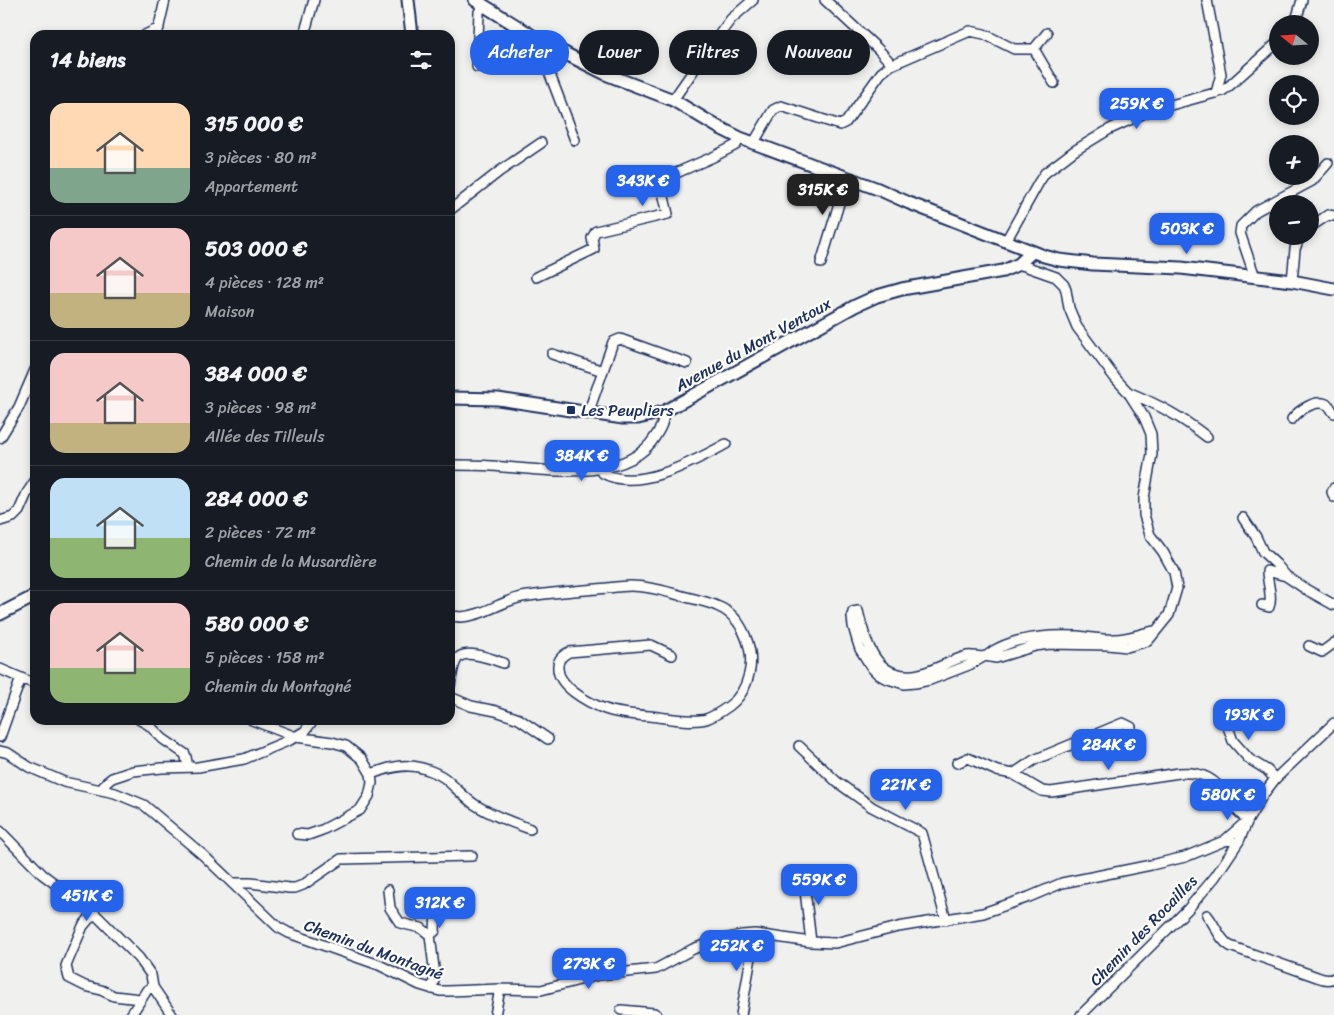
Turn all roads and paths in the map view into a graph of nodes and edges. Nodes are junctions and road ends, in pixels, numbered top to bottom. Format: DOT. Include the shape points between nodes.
graph roads {
  1 [pos="165,0"];
  2 [pos="314,0"];
  3 [pos="408,0"];
  4 [pos="753,0"];
  5 [pos="825,0"];
  6 [pos="1207,0"];
  7 [pos="1302,0"];
  8 [pos="479,2"];
  9 [pos="1298,15"];
  10 [pos="158,30"];
  11 [pos="305,30"];
  12 [pos="411,30"];
  13 [pos="478,30"];
  14 [pos="523,30"];
  15 [pos="1047,32"];
  16 [pos="1034,49"];
  17 [pos="1269,50"];
  18 [pos="569,55"];
  19 [pos="891,65"];
  20 [pos="550,75"];
  21 [pos="1054,82"];
  22 [pos="1216,93"];
  23 [pos="673,100"];
  24 [pos="740,138"];
  25 [pos="574,140"];
  26 [pos="541,143"];
  27 [pos="753,144"];
  28 [pos="1328,163"];
  29 [pos="847,177"];
  30 [pos="455,206"];
  31 [pos="1332,213"];
  32 [pos="1319,221"];
  33 [pos="1006,241"];
  34 [pos="1297,245"];
  35 [pos="1032,252"];
  36 [pos="821,263"];
  37 [pos="1018,264"];
  38 [pos="536,276"];
  39 [pos="1255,277"];
  40 [pos="1292,281"];
  41 [pos="1334,289"];
  42 [pos="552,354"];
  43 [pos="688,363"];
  44 [pos="603,371"];
  45 [pos="30,382"];
  46 [pos="1128,392"];
  47 [pos="455,398"];
  48 [pos="662,412"];
  49 [pos="590,413"];
  50 [pos="1334,414"];
  51 [pos="1292,419"];
  52 [pos="1207,437"];
  53 [pos="0,438"];
  54 [pos="726,444"];
  55 [pos="455,465"];
  56 [pos="600,469"];
  57 [pos="30,488"];
  58 [pos="1334,488"];
  59 [pos="1334,497"];
  60 [pos="1243,518"];
  61 [pos="0,521"];
  62 [pos="1286,576"];
  63 [pos="30,599"];
  64 [pos="1334,604"];
  65 [pos="1262,605"];
  66 [pos="0,614"];
  67 [pos="455,616"];
  68 [pos="1334,642"];
  69 [pos="1309,646"];
  70 [pos="672,655"];
  71 [pos="985,656"];
  72 [pos="503,662"];
  73 [pos="455,664"];
  74 [pos="0,669"];
  75 [pos="21,678"];
  76 [pos="30,682"];
  77 [pos="455,700"];
  78 [pos="1220,715"];
  79 [pos="1334,723"];
  80 [pos="149,725"];
  81 [pos="266,725"];
  82 [pos="309,725"];
  83 [pos="1131,727"];
  84 [pos="296,736"];
  85 [pos="0,737"];
  86 [pos="548,739"];
  87 [pos="799,746"];
  88 [pos="0,751"];
  89 [pos="957,763"];
  90 [pos="188,767"];
  91 [pos="371,774"];
  92 [pos="1013,774"];
  93 [pos="1275,779"];
  94 [pos="102,790"];
  95 [pos="1248,820"];
  96 [pos="530,830"];
  97 [pos="0,831"];
  98 [pos="297,834"];
  99 [pos="1224,841"];
  100 [pos="1237,844"];
  101 [pos="472,856"];
  102 [pos="803,873"];
  103 [pos="232,883"];
  104 [pos="388,890"];
  105 [pos="436,911"];
  106 [pos="94,913"];
  107 [pos="1207,915"];
  108 [pos="946,920"];
  109 [pos="755,934"];
  110 [pos="430,935"];
  111 [pos="812,942"];
  112 [pos="1334,978"];
  113 [pos="153,987"];
  114 [pos="432,989"];
  115 [pos="500,989"];
  116 [pos="140,999"];
  117 [pos="621,1010"];
  118 [pos="131,1015"];
  119 [pos="172,1015"];
  120 [pos="495,1015"];
  121 [pos="656,1015"];
  122 [pos="741,1015"];
  123 [pos="1081,1015"];
  1 -- 10 [label="street"];
  2 -- 11 [label="street"];
  3 -- 12 [label="street"];
  4 -- 23 [label="street" via="731,19"];
  5 -- 19 [label="street"];
  6 -- 22 [label="street" via="1221,74"];
  7 -- 9 [label="street"];
  8 -- 13 [label="street"];
  8 -- 14 [label="street"];
  15 -- 16 [label="street"];
  16 -- 19 [label="street" via="1014,49 984,34 970,31"];
  16 -- 21 [label="street"];
  17 -- 22 [label="street" via="1228,88"];
  18 -- 23 [label="street" via="608,75"];
  19 -- 27 [label="street" via="881,73 846,122 840,125 781,106 773,110"];
  20 -- 25 [label="street"];
  22 -- 33 [label="street" via="1149,112 1110,129 1074,151 1045,173"];
  23 -- 24 [label="street"];
  24 -- 27 [label="street"];
  24 -- 38 [label="street" via="736,145 721,153 660,180 668,214 596,230 592,238 594,249"];
  26 -- 30 [label="street"];
  27 -- 29 [label="street"];
  28 -- 39 [label="street" via="1312,181 1256,211 1241,226 1240,233"];
  29 -- 33 [label="street"];
  29 -- 36 [label="street"];
  31 -- 32 [label="street"];
  33 -- 35 [label="street"];
  34 -- 40 [label="street"];
  35 -- 37 [label="street, Avenue du Mont Ventoux"];
  35 -- 39 [label="street" via="1074,262 1181,268"];
  37 -- 46 [label="street" via="1060,280 1077,327"];
  37 -- 48 [label="street, Avenue du Mont Ventoux" via="995,273 877,296"];
  39 -- 40 [label="street"];
  40 -- 41 [label="street"];
  42 -- 44 [label="street"];
  43 -- 44 [label="street" via="620,339 613,342"];
  44 -- 49 [label="street"];
  45 -- 53 [label="street"];
  46 -- 52 [label="street" via="1180,417"];
  46 -- 71 [label="street" via="1144,417 1150,434 1152,454 1144,515 1150,535 1174,572 1177,588 1169,615 1155,631 1133,637 1113,640 1038,637 1016,642"];
  47 -- 49 [label="street, Avenue du Mont Ventoux" via="498,399"];
  48 -- 49 [label="street, Avenue du Mont Ventoux" via="638,418"];
  48 -- 56 [label="street" via="662,424 646,448 628,459"];
  50 -- 51 [label="street" via="1329,406 1313,404 1296,412"];
  54 -- 56 [label="street" via="688,464 649,477 614,478"];
  55 -- 56 [label="street" via="554,471"];
  57 -- 61 [label="street" via="19,511 13,517"];
  58 -- 59 [label="street"];
  60 -- 62 [label="street" via="1263,552"];
  62 -- 64 [label="street"];
  62 -- 65 [label="street" via="1267,571 1271,602 1269,607"];
  63 -- 66 [label="street"];
  67 -- 70 [label="street" via="475,614 534,595 632,586 652,588 721,607 731,615 741,626 746,639 751,664 749,676 742,693 720,713 705,719 685,720 607,710 563,683 558,667 560,658 569,652 651,645"];
  68 -- 69 [label="street" via="1322,652"];
  71 -- 71 [label="street" via="952,660 921,674 895,674 883,667 875,656 867,644 858,611 853,612 853,626 860,649 878,674 895,682 904,684 930,680"];
  72 -- 73 [label="street" via="465,654 458,657"];
  74 -- 75 [label="street"];
  75 -- 76 [label="street"];
  75 -- 85 [label="street"];
  77 -- 86 [label="street" via="519,719"];
  78 -- 93 [label="street" via="1228,724 1233,741 1249,759"];
  79 -- 93 [label="street, Chemin des Rocailles"];
  80 -- 90 [label="street" via="185,754"];
  81 -- 84 [label="street"];
  82 -- 84 [label="street"];
  83 -- 92 [label="street" via="1124,723 1034,760"];
  84 -- 90 [label="street" via="244,759"];
  84 -- 91 [label="street" via="346,746 362,759"];
  87 -- 108 [label="street" via="837,782 872,807 922,833"];
  88 -- 94 [label="street, Chemin du Montagné" via="64,782"];
  89 -- 92 [label="street" via="968,758 997,771"];
  90 -- 94 [label="street" via="125,774 112,778"];
  91 -- 96 [label="street" via="409,765 429,770 446,779 473,804"];
  91 -- 98 [label="street" via="369,796 360,810 322,830 308,835"];
  92 -- 95 [label="street" via="1042,791 1051,792 1188,772 1212,781"];
  93 -- 95 [label="street, Chemin des Rocailles"];
  94 -- 103 [label="street, Chemin du Montagné" via="144,805"];
  95 -- 99 [label="street, Chemin du Montagné"];
  95 -- 100 [label="street, Chemin des Rocailles"];
  97 -- 106 [label="street" via="42,874"];
  99 -- 100 [label="street"];
  99 -- 108 [label="street, Chemin du Montagné" via="1185,857 1062,883 983,913"];
  100 -- 123 [label="street, Chemin des Rocailles" via="1188,909"];
  101 -- 103 [label="street" via="341,859 295,888"];
  102 -- 111 [label="street"];
  103 -- 114 [label="street, Chemin du Montagné" via="278,928 388,968"];
  104 -- 110 [label="street" via="390,908 400,923 421,928"];
  105 -- 110 [label="street" via="435,931"];
  106 -- 113 [label="street" via="139,958 151,975"];
  106 -- 116 [label="street" via="68,960 69,978 114,996"];
  107 -- 112 [label="street" via="1220,937 1230,946 1325,980"];
  108 -- 111 [label="street, Chemin du Montagné" via="898,927 835,943"];
  109 -- 111 [label="street, Chemin du Montagné"];
  109 -- 115 [label="street, Chemin du Montagné" via="718,940 656,969 598,975 541,990"];
  109 -- 122 [label="street"];
  110 -- 114 [label="street" via="435,976"];
  113 -- 116 [label="street"];
  113 -- 119 [label="street"];
  114 -- 115 [label="street, Chemin du Montagné"];
  115 -- 120 [label="street"];
  116 -- 118 [label="street"];
  117 -- 121 [label="street"];
}
